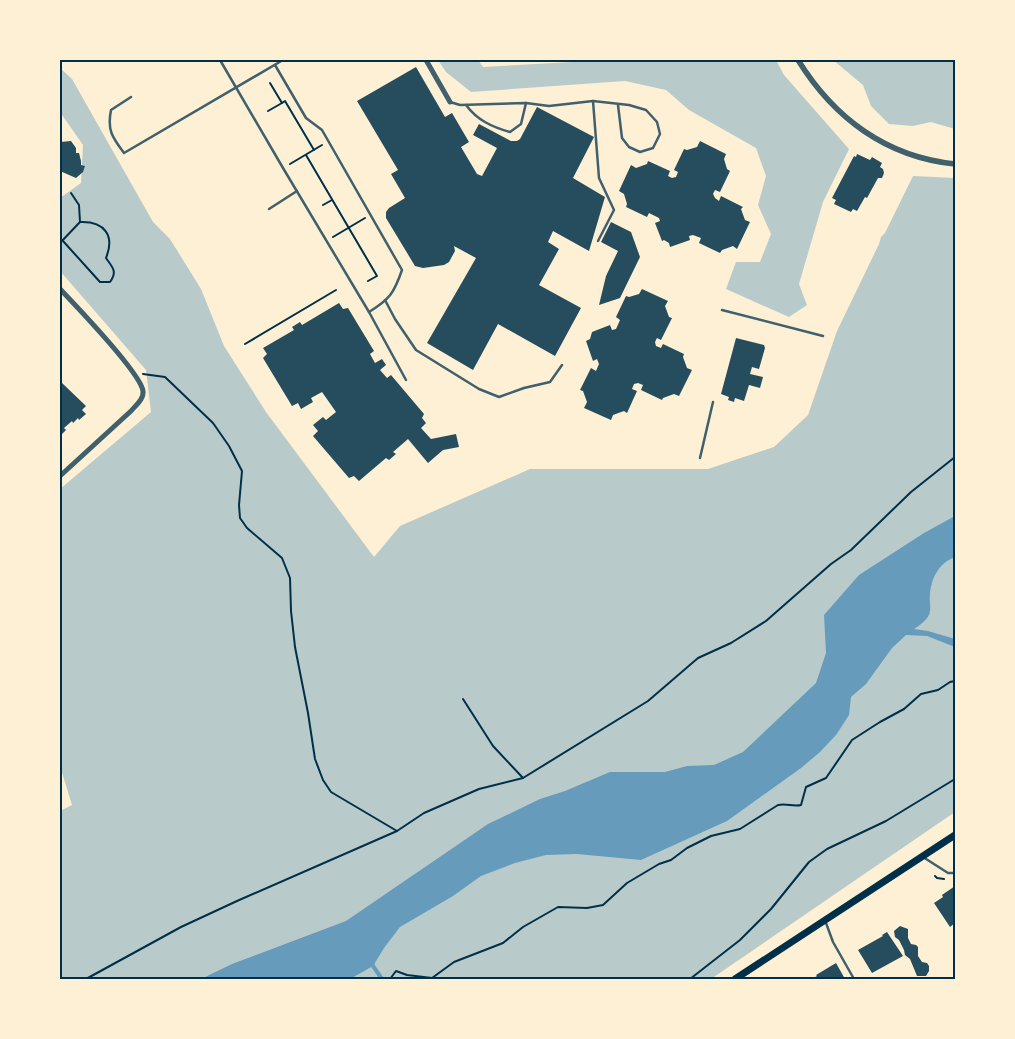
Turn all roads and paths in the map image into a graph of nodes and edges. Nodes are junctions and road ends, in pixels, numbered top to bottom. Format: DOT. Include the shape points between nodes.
graph roads {
  1 [pos="220,60"];
  2 [pos="283,60"];
  3 [pos="426,60"];
  4 [pos="798,60"];
  5 [pos="274,65"];
  6 [pos="270,83"];
  7 [pos="236,87"];
  8 [pos="131,97"];
  9 [pos="593,101"];
  10 [pos="450,102"];
  11 [pos="282,103"];
  12 [pos="526,104"];
  13 [pos="466,105"];
  14 [pos="618,105"];
  15 [pos="268,111"];
  16 [pos="322,145"];
  17 [pos="314,150"];
  18 [pos="306,154"];
  19 [pos="290,164"];
  20 [pos="955,164"];
  21 [pos="296,191"];
  22 [pos="71,193"];
  23 [pos="332,199"];
  24 [pos="323,205"];
  25 [pos="268,209"];
  26 [pos="365,218"];
  27 [pos="80,222"];
  28 [pos="349,228"];
  29 [pos="333,237"];
  30 [pos="63,241"];
  31 [pos="598,241"];
  32 [pos="60,243"];
  33 [pos="368,281"];
  34 [pos="60,289"];
  35 [pos="336,290"];
  36 [pos="385,300"];
  37 [pos="722,310"];
  38 [pos="370,312"];
  39 [pos="824,336"];
  40 [pos="245,344"];
  41 [pos="562,365"];
  42 [pos="133,373"];
  43 [pos="406,380"];
  44 [pos="714,402"];
  45 [pos="955,457"];
  46 [pos="700,458"];
  47 [pos="60,476"];
  48 [pos="955,681"];
  49 [pos="463,699"];
  50 [pos="523,778"];
  51 [pos="955,779"];
  52 [pos="397,831"];
  53 [pos="955,835"];
  54 [pos="922,856"];
  55 [pos="955,873"];
  56 [pos="825,920"];
  57 [pos="86,979"];
  58 [pos="390,979"];
  59 [pos="690,979"];
  60 [pos="735,979"];
  61 [pos="854,979"];
  1 -- 7 [label="lane"];
  2 -- 5 [label="lane"];
  3 -- 10 [label="street"];
  4 -- 20 [label="street" via="828,101 858,128 908,154"];
  5 -- 7 [label="lane"];
  5 -- 36 [label="lane" via="306,118 322,130 402,270 395,290"];
  6 -- 11 [label="path"];
  7 -- 8 [label="lane" via="124,153 113,138 108,123 110,110"];
  7 -- 21 [label="lane"];
  9 -- 12 [label="lane" via="549,106"];
  9 -- 14 [label="lane"];
  9 -- 31 [label="lane" via="599,178 614,210"];
  10 -- 13 [label="lane"];
  11 -- 15 [label="path"];
  11 -- 17 [label="path" via="285,101"];
  12 -- 13 [label="lane"];
  12 -- 13 [label="lane" via="521,124 510,132 492,127"];
  14 -- 14 [label="lane" via="622,138 629,147 640,152 653,148 660,134 657,122 646,110"];
  16 -- 17 [label="path"];
  17 -- 18 [label="path"];
  18 -- 19 [label="path"];
  18 -- 23 [label="path"];
  21 -- 25 [label="lane"];
  21 -- 38 [label="lane"];
  22 -- 27 [label="path" via="79,205"];
  23 -- 24 [label="path"];
  23 -- 28 [label="path"];
  26 -- 28 [label="path"];
  27 -- 30 [label="path"];
  27 -- 30 [label="path" via="95,224 108,235 110,248 106,258 115,270 110,282 100,282"];
  28 -- 29 [label="path"];
  28 -- 33 [label="path" via="378,276"];
  30 -- 32 [label="path"];
  34 -- 42 [label="street"];
  35 -- 40 [label="path"];
  36 -- 38 [label="lane"];
  36 -- 41 [label="lane" via="416,350 499,397 550,382"];
  37 -- 39 [label="lane"];
  38 -- 43 [label="lane"];
  42 -- 47 [label="street" via="141,385 141,399"];
  42 -- 52 [label="path" via="165,377 213,423 228,446 242,471 240,518 282,558 290,578 295,647 320,773 330,792"];
  44 -- 46 [label="lane"];
  45 -- 50 [label="path" via="911,492 851,550 766,622 698,658 648,702"];
  48 -- 58 [label="path" via="921,694 904,709 852,740 826,778 806,788 801,805 778,805 740,829 711,836 627,883 603,904 587,908 558,908 522,926 503,942 454,962 432,978 396,970"];
  49 -- 50 [label="path" via="493,746"];
  50 -- 52 [label="path" via="469,793 424,813"];
  51 -- 59 [label="path" via="809,862 740,940"];
  52 -- 57 [label="path" via="181,927"];
  53 -- 54 [label="main road"];
  54 -- 55 [label="lane"];
  54 -- 56 [label="main road"];
  56 -- 60 [label="main road"];
  56 -- 61 [label="lane" via="833,942"];
}
